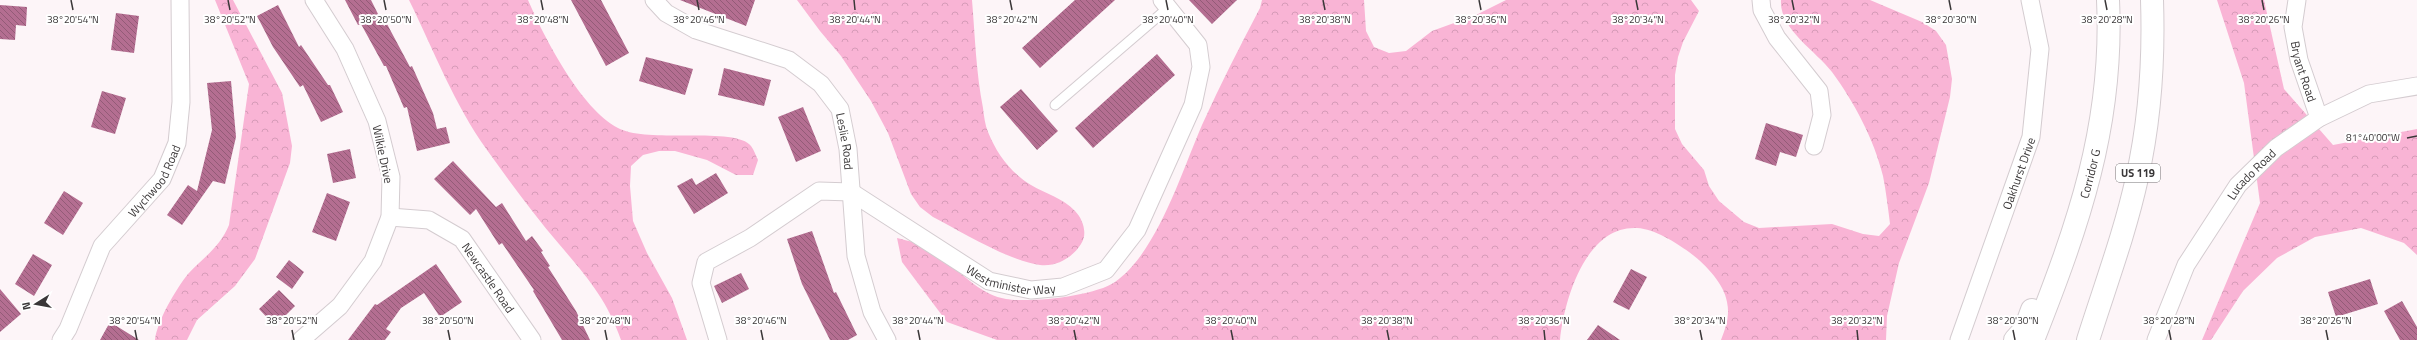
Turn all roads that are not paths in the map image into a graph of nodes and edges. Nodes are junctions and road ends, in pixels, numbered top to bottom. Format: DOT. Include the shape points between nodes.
graph roads {
  1 [pos="180,0"];
  2 [pos="314,0"];
  3 [pos="654,0"];
  4 [pos="1761,0"];
  5 [pos="2030,0"];
  6 [pos="2108,0"];
  7 [pos="2152,0"];
  8 [pos="2297,0"];
  9 [pos="1165,4"];
  10 [pos="2417,86"];
  11 [pos="1055,105"];
  12 [pos="2104,114"];
  13 [pos="2319,118"];
  14 [pos="1814,146"];
  15 [pos="851,192"];
  16 [pos="390,216"];
  17 [pos="61,340"];
  18 [pos="301,340"];
  19 [pos="532,340"];
  20 [pos="718,340"];
  21 [pos="887,340"];
  22 [pos="1959,340"];
  23 [pos="2015,340"];
  24 [pos="2033,340"];
  25 [pos="2088,340"];
  26 [pos="2156,340"];
  1 -- 17 [label="street, Wychwood Road" via="181,102 177,143 162,179 102,246 68,329"];
  2 -- 16 [label="street, Wilkie Drive" via="345,49 377,121 391,177"];
  3 -- 15 [label="street, Leslie Road" via="666,13 696,30 789,60 821,84 840,109 848,149"];
  4 -- 14 [label="street" via="1762,10 1777,38 1818,91 1822,115"];
  5 -- 22 [label="street, Oakhurst Drive" via="2040,49 2031,137"];
  6 -- 12 [label="highway, Corridor G" via="2109,60"];
  7 -- 25 [label="highway, US 119" via="2150,87 2142,150 2130,205"];
  8 -- 13 [label="street, Bryant Road" via="2293,27 2298,60"];
  9 -- 11 [label="lane"];
  9 -- 15 [label="street, Westminister Way" via="1198,45 1201,67 1193,105 1137,230 1106,270 1063,286 1031,290 989,281"];
  10 -- 13 [label="street, Lucado Road" via="2369,94"];
  12 -- 23 [label="highway" via="2085,153 2056,249 2028,322"];
  12 -- 24 [label="highway, Corridor G" via="2090,179 2074,232"];
  13 -- 26 [label="street, Lucado Road" via="2276,148 2238,185 2186,265"];
  15 -- 20 [label="street" via="818,191 750,238 706,262 701,283"];
  15 -- 21 [label="street, Leslie Road" via="856,256 872,312"];
  16 -- 18 [label="street, Wilkie Drive" via="373,261 340,306"];
  16 -- 19 [label="street, Newcastle Road" via="429,220 462,239"];
}
